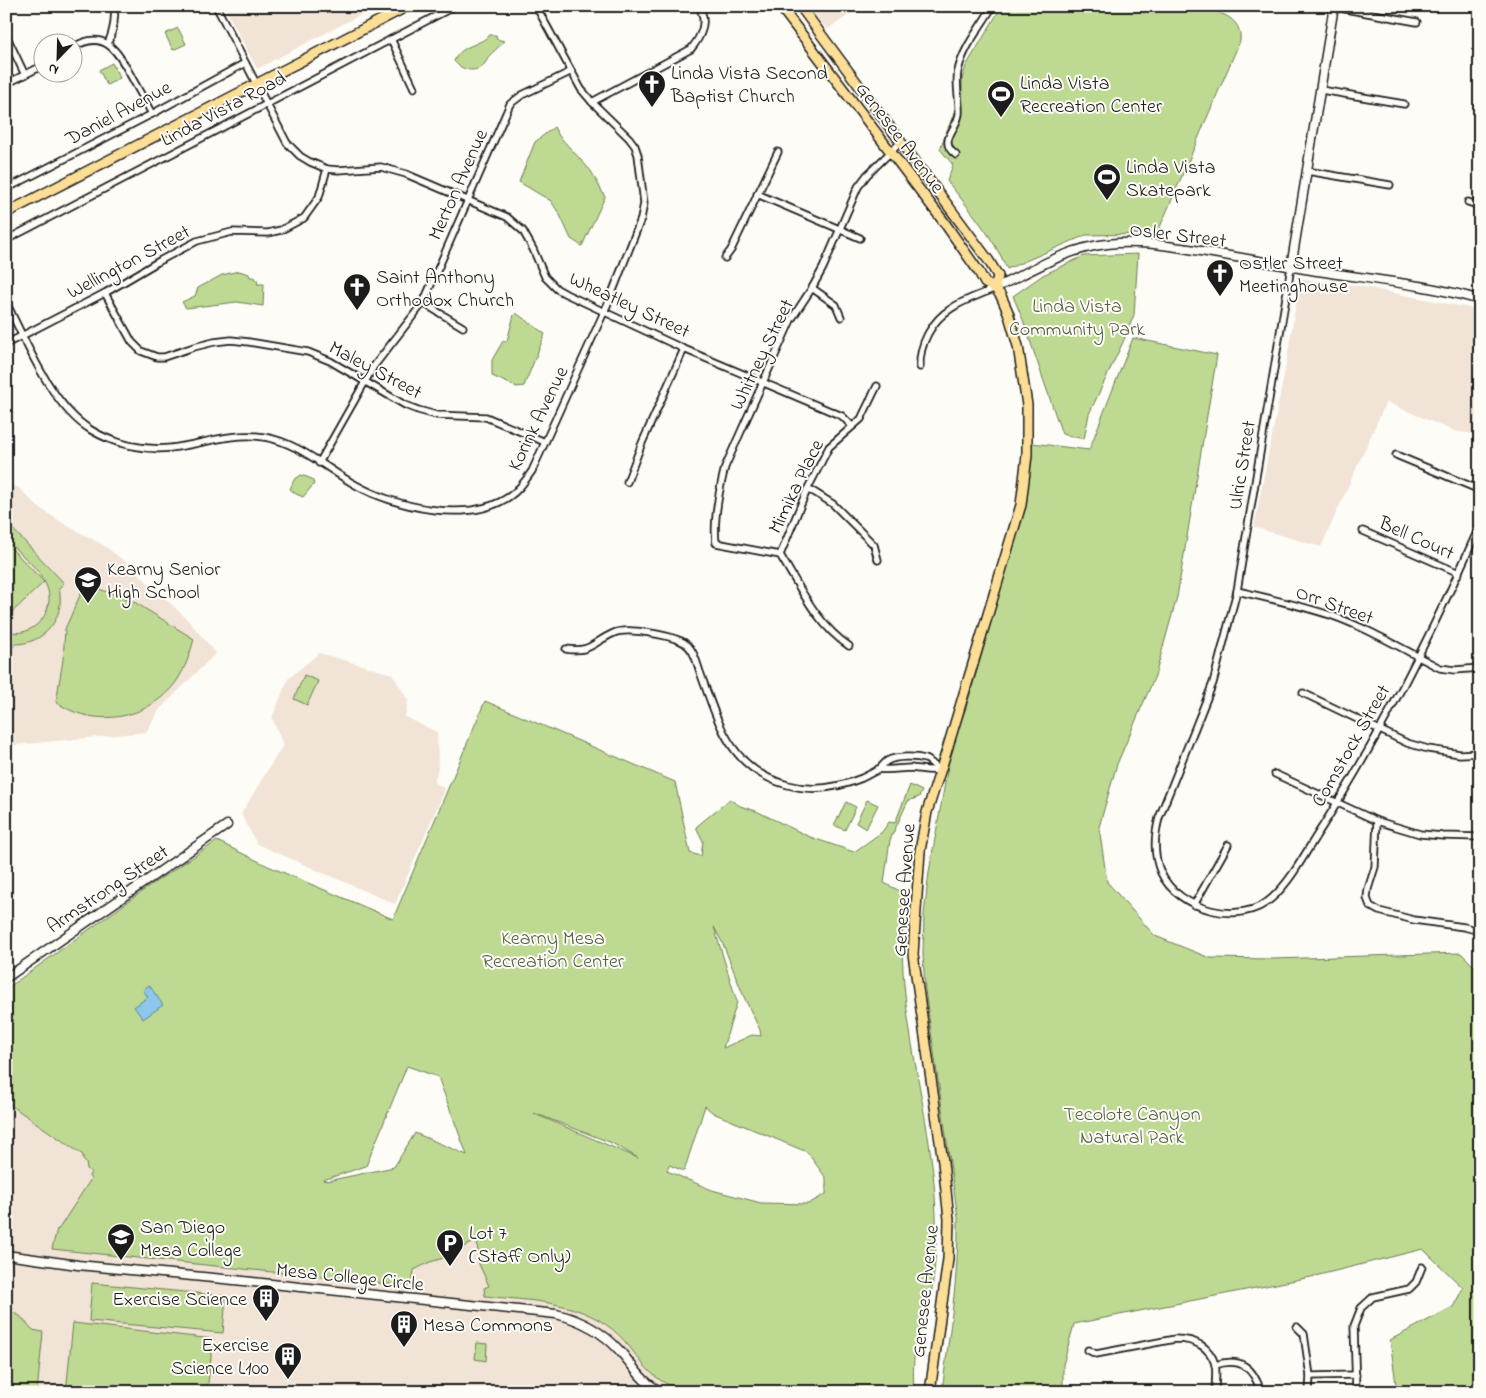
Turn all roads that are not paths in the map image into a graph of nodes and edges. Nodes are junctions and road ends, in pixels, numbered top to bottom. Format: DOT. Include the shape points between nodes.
graph roads {
  1 [pos="114,6"];
  2 [pos="216,6"];
  3 [pos="408,6"];
  4 [pos="455,6"];
  5 [pos="536,6"];
  6 [pos="698,6"];
  7 [pos="780,6"];
  8 [pos="800,6"];
  9 [pos="993,6"];
  10 [pos="1334,7"];
  11 [pos="1417,22"];
  12 [pos="6,35"];
  13 [pos="391,39"];
  14 [pos="82,41"];
  15 [pos="108,44"];
  16 [pos="245,63"];
  17 [pos="32,71"];
  18 [pos="570,72"];
  19 [pos="25,75"];
  20 [pos="6,84"];
  21 [pos="256,84"];
  22 [pos="414,88"];
  23 [pos="1320,90"];
  24 [pos="592,102"];
  25 [pos="1404,104"];
  26 [pos="267,106"];
  27 [pos="152,114"];
  28 [pos="901,142"];
  29 [pos="778,152"];
  30 [pos="891,152"];
  31 [pos="956,155"];
  32 [pos="328,169"];
  33 [pos="1307,171"];
  34 [pos="1390,185"];
  35 [pos="6,189"];
  36 [pos="757,194"];
  37 [pos="467,200"];
  38 [pos="1468,202"];
  39 [pos="1480,206"];
  40 [pos="6,213"];
  41 [pos="840,229"];
  42 [pos="860,238"];
  43 [pos="6,240"];
  44 [pos="725,258"];
  45 [pos="1291,267"];
  46 [pos="812,288"];
  47 [pos="995,288"];
  48 [pos="105,292"];
  49 [pos="1480,300"];
  50 [pos="6,302"];
  51 [pos="423,303"];
  52 [pos="604,312"];
  53 [pos="841,317"];
  54 [pos="463,328"];
  55 [pos="22,336"];
  56 [pos="6,344"];
  57 [pos="684,349"];
  58 [pos="920,367"];
  59 [pos="365,381"];
  60 [pos="764,382"];
  61 [pos="877,386"];
  62 [pos="852,426"];
  63 [pos="545,442"];
  64 [pos="1396,456"];
  65 [pos="319,463"];
  66 [pos="627,482"];
  67 [pos="807,490"];
  68 [pos="1480,490"];
  69 [pos="1480,525"];
  70 [pos="1363,531"];
  71 [pos="780,555"];
  72 [pos="878,560"];
  73 [pos="1459,573"];
  74 [pos="1237,591"];
  75 [pos="849,646"];
  76 [pos="566,649"];
  77 [pos="1418,657"];
  78 [pos="1480,668"];
  79 [pos="1302,693"];
  80 [pos="1379,729"];
  81 [pos="1480,753"];
  82 [pos="878,769"];
  83 [pos="939,770"];
  84 [pos="1275,774"];
  85 [pos="1338,802"];
  86 [pos="1377,821"];
  87 [pos="227,825"];
  88 [pos="1480,836"];
  89 [pos="1228,844"];
  90 [pos="1194,905"];
  91 [pos="1480,931"];
  92 [pos="6,978"];
  93 [pos="6,1255"];
  94 [pos="1422,1267"];
  95 [pos="1297,1327"];
  96 [pos="1088,1350"];
  97 [pos="1215,1365"];
  98 [pos="1356,1375"];
  99 [pos="1310,1376"];
  100 [pos="662,1392"];
  101 [pos="930,1392"];
  102 [pos="1215,1392"];
  103 [pos="1260,1392"];
  104 [pos="1310,1392"];
  105 [pos="1356,1392"];
  1 -- 15 [label="street"];
  2 -- 16 [label="street, Wheatley Street"];
  3 -- 21 [label="main road, Linda Vista Road"];
  4 -- 13 [label="street, Linda Vista Road"];
  5 -- 18 [label="street, Korink Avenue"];
  6 -- 24 [label="street" via="704,26 700,39 691,49"];
  7 -- 30 [label="main road, Genesee Avenue"];
  8 -- 28 [label="main road, Genesee Avenue"];
  9 -- 31 [label="street" via="967,49 958,72 959,116 948,138 950,151"];
  10 -- 11 [label="street"];
  10 -- 23 [label="street, Ulric Street"];
  12 -- 19 [label="street"];
  13 -- 22 [label="street"];
  13 -- 26 [label="street, Linda Vista Road"];
  14 -- 15 [label="street" via="100,40"];
  15 -- 27 [label="street" via="120,55"];
  16 -- 21 [label="street, Wheatley Street"];
  16 -- 27 [label="street, Daniel Avenue"];
  17 -- 19 [label="street"];
  18 -- 24 [label="street, Korink Avenue"];
  18 -- 37 [label="street, Merton Avenue" via="510,104"];
  19 -- 20 [label="street"];
  21 -- 26 [label="street, Wheatley Street"];
  21 -- 40 [label="main road, Linda Vista Road"];
  23 -- 25 [label="street"];
  23 -- 33 [label="street, Ulric Street"];
  24 -- 52 [label="street, Korink Avenue" via="635,146 644,203 641,219"];
  26 -- 32 [label="street, Wheatley Street" via="287,143 300,156"];
  26 -- 43 [label="street, Linda Vista Road"];
  27 -- 35 [label="street, Daniel Avenue"];
  28 -- 30 [label="street, Whitney Street"];
  28 -- 47 [label="main road, Genesee Avenue" via="989,261 998,276"];
  29 -- 36 [label="street"];
  30 -- 41 [label="street, Whitney Street" via="858,187"];
  30 -- 47 [label="main road, Genesee Avenue" via="985,283"];
  32 -- 37 [label="street, Wheatley Street" via="381,168 406,174"];
  32 -- 48 [label="street, Wellington Street" via="319,197 304,218 268,233 232,232 197,240"];
  33 -- 34 [label="street"];
  33 -- 45 [label="street, Ulric Street"];
  36 -- 41 [label="street"];
  36 -- 44 [label="street"];
  37 -- 51 [label="street, Merton Avenue"];
  37 -- 52 [label="street, Wheatley Street" via="506,217 523,231 545,277 557,289"];
  38 -- 39 [label="street"];
  41 -- 42 [label="street"];
  41 -- 46 [label="street, Whitney Street"];
  45 -- 47 [label="street, Osler Street" via="1159,244 1108,243 1075,250"];
  45 -- 49 [label="street, Osler Street" via="1433,288"];
  45 -- 74 [label="street, Ulric Street"];
  46 -- 53 [label="street" via="836,305"];
  46 -- 60 [label="street, Whitney Street" via="791,320"];
  47 -- 58 [label="street, Osler Street" via="954,306 942,315 928,332 922,346"];
  47 -- 83 [label="main road, Genesee Avenue" via="1008,312 1018,346 1027,405 1027,455 1021,505"];
  48 -- 55 [label="street, Wellington Street"];
  48 -- 59 [label="street, Maley Street" via="132,342 141,351 157,357 214,342 249,342 308,352"];
  50 -- 55 [label="street, Korink Avenue"];
  51 -- 54 [label="street"];
  51 -- 59 [label="street, Merton Avenue"];
  52 -- 57 [label="street, Wheatley Street"];
  52 -- 63 [label="street, Korink Avenue"];
  55 -- 56 [label="street, Wellington Street"];
  55 -- 65 [label="street, Korink Avenue" via="56,397 72,416 91,430 121,443 146,449 171,448 222,437 266,437 291,446"];
  57 -- 60 [label="street, Wheatley Street"];
  57 -- 66 [label="street"];
  59 -- 63 [label="street, Maley Street" via="418,410 486,417"];
  59 -- 65 [label="street, Merton Avenue"];
  60 -- 62 [label="street, Wheatley Street" via="842,416"];
  60 -- 71 [label="street, Whitney Street" via="725,467 714,531 716,544"];
  61 -- 62 [label="street, Mimika Place" via="861,419"];
  62 -- 67 [label="street, Mimika Place" via="829,447"];
  63 -- 65 [label="street, Korink Avenue" via="532,471 511,496 479,510 455,511 404,503 362,488"];
  64 -- 68 [label="street"];
  67 -- 71 [label="street, Mimika Place"];
  67 -- 72 [label="street" via="833,504 874,545"];
  69 -- 73 [label="street, Comstock Street"];
  70 -- 73 [label="street, Bell Court"];
  71 -- 75 [label="street" via="824,625"];
  73 -- 77 [label="street, Comstock Street"];
  74 -- 77 [label="street, Orr Street" via="1331,616"];
  74 -- 90 [label="street, Ulric Street" via="1213,683 1154,834 1155,854 1162,874 1177,893"];
  76 -- 82 [label="street" via="582,650 614,632 629,630 682,641 692,649 727,740 762,774 789,785 818,789 848,783"];
  77 -- 78 [label="street, Orr Street" via="1440,668"];
  77 -- 80 [label="street, Comstock Street"];
  79 -- 80 [label="street"];
  80 -- 81 [label="street" via="1428,749 1460,754"];
  80 -- 85 [label="street, Comstock Street"];
  82 -- 83 [label="street"];
  82 -- 83 [label="street" via="888,761 906,757 926,759"];
  83 -- 101 [label="main road, Genesee Avenue" via="920,851 913,954 949,1219 948,1259"];
  84 -- 85 [label="street"];
  85 -- 86 [label="street"];
  85 -- 90 [label="street, Comstock Street" via="1283,888 1270,900 1252,909 1232,913"];
  86 -- 88 [label="street" via="1420,834"];
  86 -- 91 [label="street" via="1374,867 1367,898 1370,906 1414,920"];
  87 -- 92 [label="street, Armstrong Street"];
  89 -- 90 [label="street"];
  93 -- 100 [label="street, Mesa College Circle" via="556,1314 600,1333 642,1380"];
  94 -- 98 [label="street" via="1409,1289 1373,1297 1361,1308 1354,1326"];
  95 -- 99 [label="street" via="1304,1334"];
  96 -- 97 [label="street" via="1096,1354 1186,1339 1207,1350"];
  97 -- 102 [label="street"];
  97 -- 103 [label="street" via="1228,1361 1241,1364 1252,1372"];
  98 -- 99 [label="street"];
  98 -- 105 [label="street"];
  99 -- 104 [label="street"];
}
